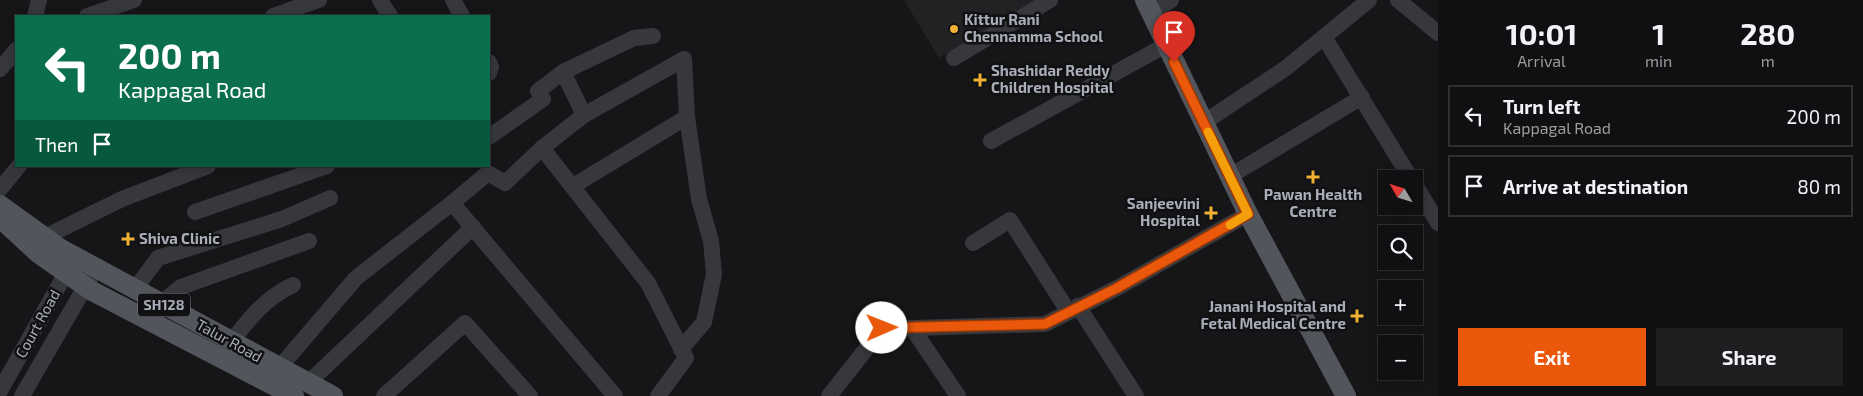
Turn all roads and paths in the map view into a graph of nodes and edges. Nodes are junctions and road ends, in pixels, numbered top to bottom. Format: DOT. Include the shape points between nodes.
graph roads {
  1 [pos="39,0"];
  2 [pos="134,0"];
  3 [pos="319,0"];
  4 [pos="380,0"];
  5 [pos="453,0"];
  6 [pos="1050,0"];
  7 [pos="1171,0"];
  8 [pos="1369,0"];
  9 [pos="1398,0"];
  10 [pos="1148,7"];
  11 [pos="35,15"];
  12 [pos="90,15"];
  13 [pos="276,15"];
  14 [pos="389,15"];
  15 [pos="461,15"];
  16 [pos="1438,33"];
  17 [pos="653,36"];
  18 [pos="1324,37"];
  19 [pos="1166,45"];
  20 [pos="15,51"];
  21 [pos="954,58"];
  22 [pos="0,69"];
  23 [pos="563,72"];
  24 [pos="1362,97"];
  25 [pos="584,115"];
  26 [pos="687,117"];
  27 [pos="1204,123"];
  28 [pos="490,136"];
  29 [pos="991,141"];
  30 [pos="542,148"];
  31 [pos="17,167"];
  32 [pos="205,167"];
  33 [pos="324,167"];
  34 [pos="485,169"];
  35 [pos="1406,170"];
  36 [pos="1230,176"];
  37 [pos="573,186"];
  38 [pos="0,189"];
  39 [pos="330,198"];
  40 [pos="1423,198"];
  41 [pos="452,203"];
  42 [pos="0,205"];
  43 [pos="195,212"];
  44 [pos="1248,214"];
  45 [pos="0,218"];
  46 [pos="1438,223"];
  47 [pos="473,227"];
  48 [pos="45,237"];
  49 [pos="309,241"];
  50 [pos="973,243"];
  51 [pos="71,265"];
  52 [pos="96,268"];
  53 [pos="293,285"];
  54 [pos="86,287"];
  55 [pos="135,289"];
  56 [pos="160,303"];
  57 [pos="1073,309"];
  58 [pos="912,328"];
  59 [pos="231,342"];
  60 [pos="681,349"];
  61 [pos="279,368"];
  62 [pos="301,390"];
  63 [pos="0,391"];
  64 [pos="22,396"];
  65 [pos="333,396"];
  66 [pos="384,396"];
  67 [pos="530,396"];
  68 [pos="615,396"];
  69 [pos="658,396"];
  70 [pos="830,396"];
  71 [pos="958,396"];
  72 [pos="1136,396"];
  73 [pos="1346,396"];
  1 -- 11 [label="street"];
  2 -- 12 [label="street"];
  3 -- 13 [label="street"];
  4 -- 14 [label="street"];
  5 -- 15 [label="street"];
  6 -- 21 [label="street"];
  7 -- 10 [label="street"];
  8 -- 18 [label="street"];
  9 -- 16 [label="street"];
  10 -- 19 [label="main road"];
  17 -- 23 [label="street" via="634,38"];
  18 -- 24 [label="street"];
  18 -- 27 [label="street" via="1286,68"];
  19 -- 27 [label="main road"];
  19 -- 29 [label="street"];
  20 -- 22 [label="street"];
  23 -- 25 [label="street"];
  23 -- 28 [label="street" via="538,91 543,99"];
  24 -- 35 [label="street"];
  24 -- 36 [label="street"];
  25 -- 26 [label="street" via="684,59"];
  25 -- 30 [label="street"];
  26 -- 37 [label="street"];
  26 -- 60 [label="street" via="714,274 704,322"];
  27 -- 36 [label="main road"];
  30 -- 34 [label="street" via="504,182"];
  30 -- 37 [label="street"];
  31 -- 38 [label="street"];
  32 -- 48 [label="street" via="122,199"];
  33 -- 43 [label="street"];
  34 -- 41 [label="street"];
  36 -- 44 [label="main road"];
  37 -- 60 [label="street" via="648,283"];
  39 -- 55 [label="street" via="282,219 158,258"];
  40 -- 46 [label="street"];
  41 -- 47 [label="street"];
  41 -- 61 [label="street" via="356,278"];
  42 -- 48 [label="main road, Talur Road / SH128"];
  44 -- 57 [label="street" via="1117,288"];
  44 -- 73 [label="main road"];
  45 -- 51 [label="main road, Talur Road / SH128" via="38,253"];
  47 -- 62 [label="street"];
  47 -- 68 [label="street"];
  48 -- 51 [label="main road, Talur Road / SH128"];
  49 -- 56 [label="street" via="181,287"];
  50 -- 57 [label="street" via="1010,220"];
  51 -- 52 [label="main road, Talur Road / SH128"];
  51 -- 54 [label="main road, Talur Road / SH128"];
  51 -- 63 [label="street, Court Road"];
  52 -- 54 [label="street, Court Road"];
  52 -- 55 [label="main road, Talur Road / SH128"];
  53 -- 59 [label="street" via="277,292 254,312"];
  54 -- 62 [label="main road, Talur Road / SH128"];
  54 -- 64 [label="street, Court Road"];
  55 -- 56 [label="main road, Talur Road / SH128"];
  56 -- 59 [label="main road, Talur Road / SH128"];
  57 -- 58 [label="street" via="1045,324"];
  57 -- 72 [label="street"];
  58 -- 70 [label="street" via="882,328"];
  58 -- 71 [label="street"];
  59 -- 61 [label="main road, Talur Road / SH128"];
  60 -- 69 [label="street" via="686,358"];
  61 -- 62 [label="main road, Talur Road / SH128"];
  62 -- 65 [label="main road, Talur Road / SH128"];
  66 -- 67 [label="street" via="465,323"];
}
